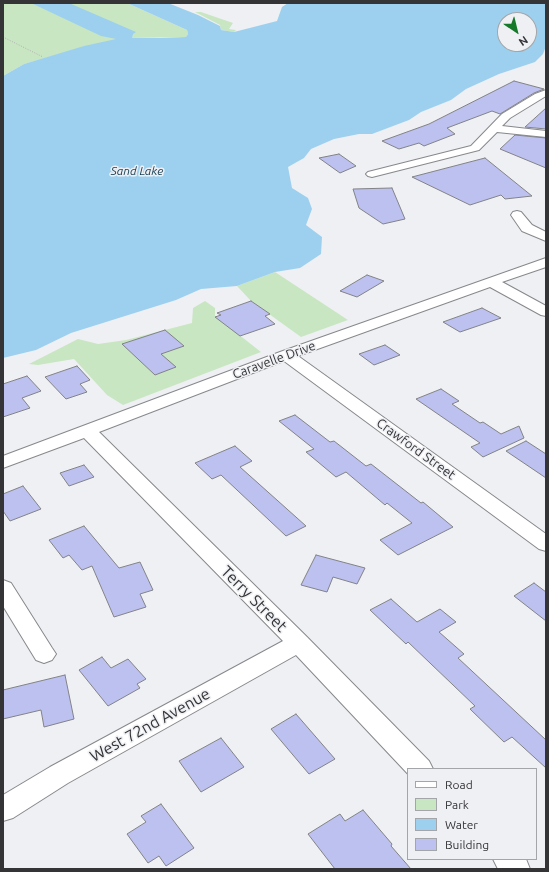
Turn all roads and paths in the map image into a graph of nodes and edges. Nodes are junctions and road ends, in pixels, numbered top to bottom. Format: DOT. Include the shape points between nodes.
graph roads {
  1 [pos="3,37"];
  2 [pos="43,57"];
  3 [pos="546,93"];
  4 [pos="493,128"];
  5 [pos="546,134"];
  6 [pos="372,174"];
  7 [pos="517,215"];
  8 [pos="546,237"];
  9 [pos="546,262"];
  10 [pos="491,282"];
  11 [pos="546,312"];
  12 [pos="286,354"];
  13 [pos="87,430"];
  14 [pos="3,462"];
  15 [pos="546,544"];
  16 [pos="3,588"];
  17 [pos="299,644"];
  18 [pos="44,654"];
  19 [pos="419,768"];
  20 [pos="3,809"];
  21 [pos="508,860"];
  22 [pos="516,869"];
  1 -- 2 [label="path"];
  3 -- 4 [label="street" via="506,116"];
  4 -- 5 [label="street"];
  4 -- 6 [label="street" via="474,148"];
  7 -- 8 [label="street" via="527,228"];
  9 -- 10 [label="street, Caravelle Drive"];
  10 -- 11 [label="street"];
  10 -- 12 [label="street, Caravelle Drive"];
  12 -- 13 [label="street, Caravelle Drive"];
  12 -- 15 [label="street, Crawford Street"];
  13 -- 14 [label="street, Caravelle Drive"];
  13 -- 17 [label="street, Terry Street"];
  16 -- 18 [label="street"];
  17 -- 19 [label="street, Terry Street"];
  17 -- 20 [label="street, West 72nd Avenue" via="59,775"];
  21 -- 22 [label="street"];
}
